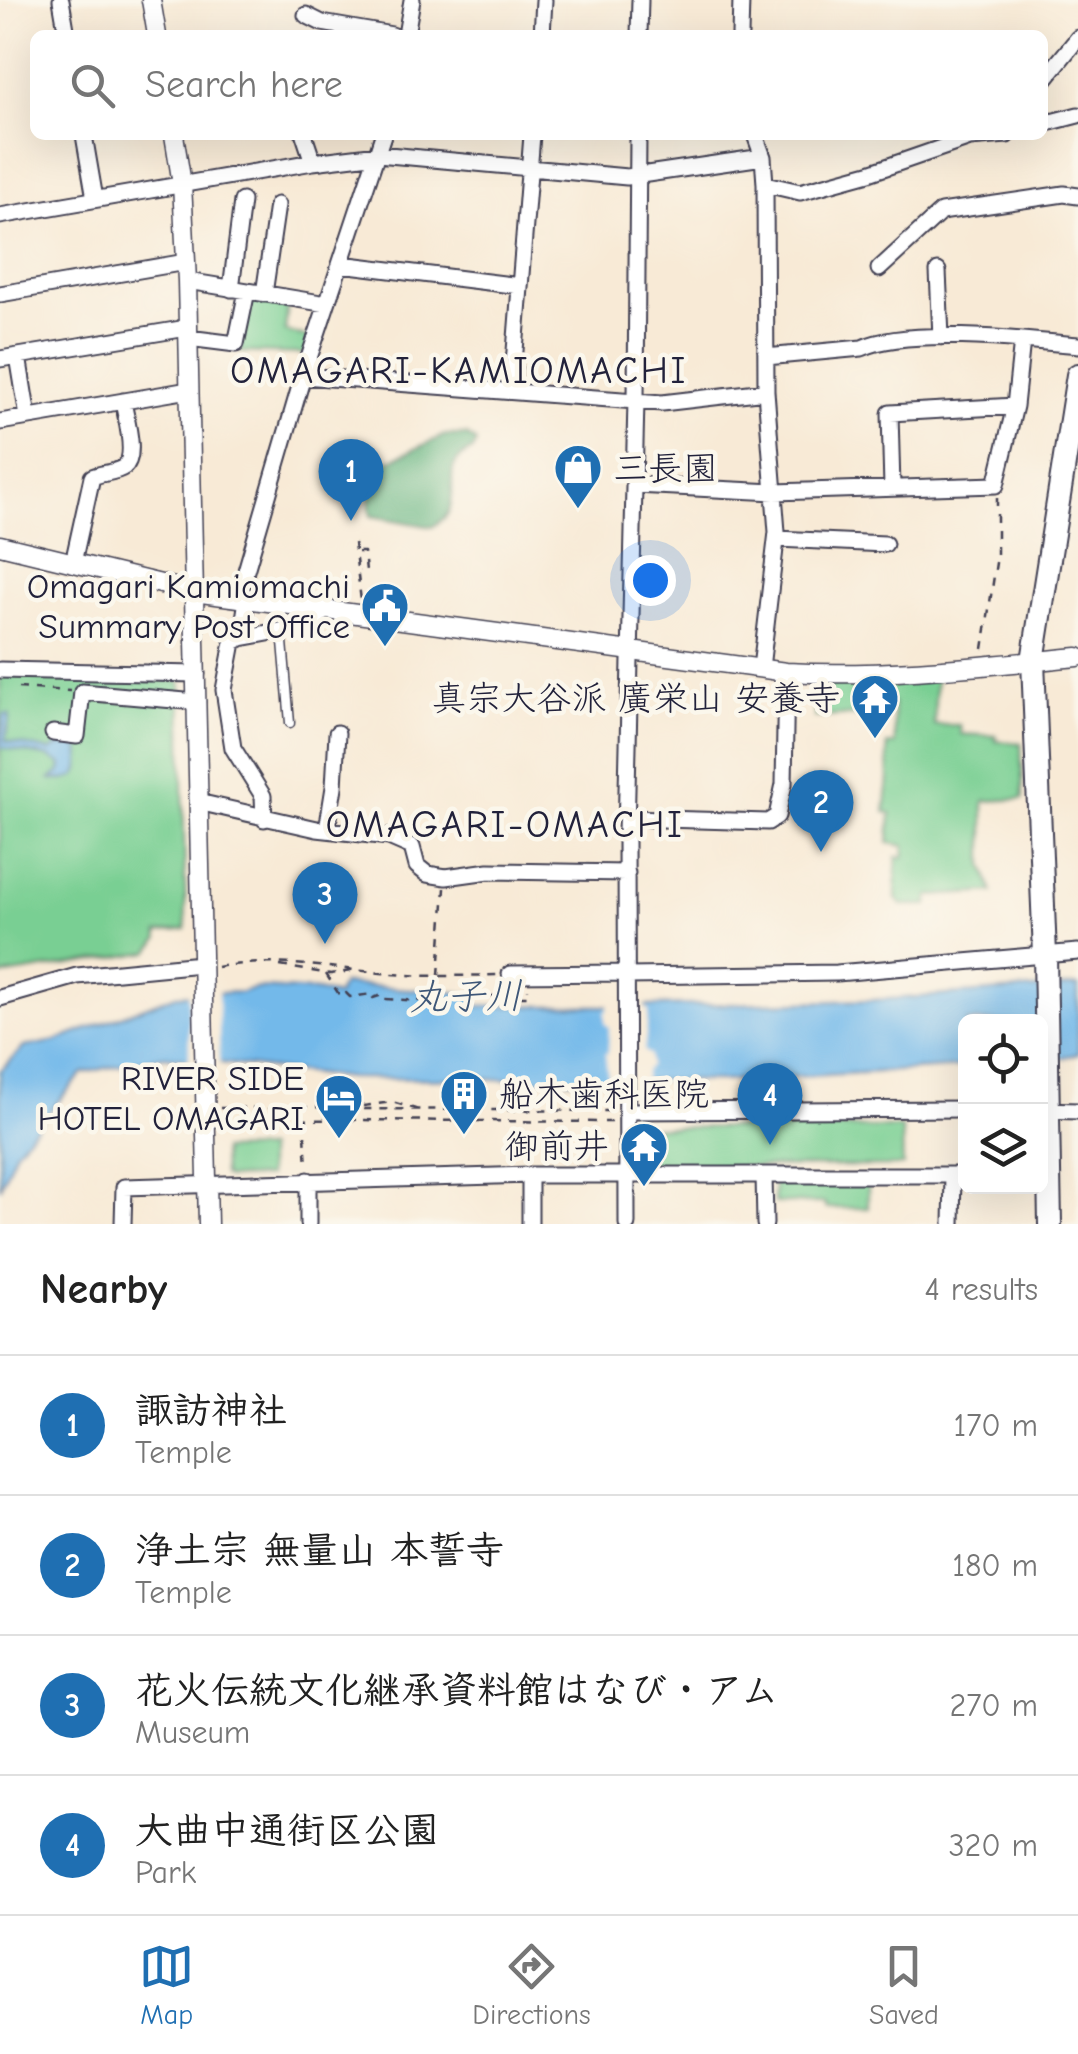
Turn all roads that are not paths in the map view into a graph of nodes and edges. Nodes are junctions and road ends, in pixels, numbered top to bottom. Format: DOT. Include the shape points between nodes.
graph roads {
  1 [pos="61,0"];
  2 [pos="151,0"];
  3 [pos="412,0"];
  4 [pos="544,0"];
  5 [pos="640,0"];
  6 [pos="741,0"];
  7 [pos="306,15"];
  8 [pos="66,30"];
  9 [pos="156,30"];
  10 [pos="363,30"];
  11 [pos="407,30"];
  12 [pos="542,30"];
  13 [pos="640,30"];
  14 [pos="740,30"];
  15 [pos="1078,38"];
  16 [pos="1048,74"];
  17 [pos="1078,115"];
  18 [pos="1048,123"];
  19 [pos="85,140"];
  20 [pos="175,140"];
  21 [pos="306,140"];
  22 [pos="382,140"];
  23 [pos="531,140"];
  24 [pos="638,140"];
  25 [pos="756,140"];
  26 [pos="960,140"];
  27 [pos="378,154"];
  28 [pos="763,157"];
  29 [pos="313,162"];
  30 [pos="528,170"];
  31 [pos="638,175"];
  32 [pos="182,184"];
  33 [pos="765,184"];
  34 [pos="1078,196"];
  35 [pos="95,199"];
  36 [pos="242,201"];
  37 [pos="277,204"];
  38 [pos="0,216"];
  39 [pos="341,264"];
  40 [pos="879,269"];
  41 [pos="938,271"];
  42 [pos="186,272"];
  43 [pos="520,286"];
  44 [pos="247,291"];
  45 [pos="0,294"];
  46 [pos="327,304"];
  47 [pos="187,333"];
  48 [pos="941,337"];
  49 [pos="1022,340"];
  50 [pos="1078,345"];
  51 [pos="18,356"];
  52 [pos="766,357"];
  53 [pos="0,359"];
  54 [pos="1078,375"];
  55 [pos="303,376"];
  56 [pos="512,389"];
  57 [pos="188,390"];
  58 [pos="766,392"];
  59 [pos="636,400"];
  60 [pos="123,401"];
  61 [pos="1015,406"];
  62 [pos="28,417"];
  63 [pos="0,422"];
  64 [pos="634,486"];
  65 [pos="892,488"];
  66 [pos="775,492"];
  67 [pos="777,539"];
  68 [pos="884,544"];
  69 [pos="0,545"];
  70 [pos="73,562"];
  71 [pos="194,592"];
  72 [pos="242,599"];
  73 [pos="325,610"];
  74 [pos="282,630"];
  75 [pos="241,638"];
  76 [pos="631,649"];
  77 [pos="1078,656"];
  78 [pos="1033,661"];
  79 [pos="761,668"];
  80 [pos="0,670"];
  81 [pos="786,672"];
  82 [pos="196,674"];
  83 [pos="197,702"];
  84 [pos="290,723"];
  85 [pos="53,733"];
  86 [pos="337,733"];
  87 [pos="198,802"];
  88 [pos="626,818"];
  89 [pos="264,819"];
  90 [pos="327,830"];
  91 [pos="627,873"];
  92 [pos="1078,952"];
  93 [pos="1044,956"];
  94 [pos="201,966"];
  95 [pos="510,974"];
  96 [pos="627,974"];
  97 [pos="0,998"];
  98 [pos="1045,1104"];
  99 [pos="958,1109"];
  100 [pos="1048,1110"];
  101 [pos="1078,1111"];
  102 [pos="627,1113"];
  103 [pos="627,1174"];
  104 [pos="530,1175"];
  105 [pos="764,1175"];
  106 [pos="958,1175"];
  107 [pos="308,1180"];
  108 [pos="958,1182"];
  109 [pos="207,1183"];
  110 [pos="1047,1194"];
  111 [pos="123,1224"];
  112 [pos="208,1224"];
  113 [pos="308,1224"];
  114 [pos="530,1224"];
  115 [pos="627,1224"];
  116 [pos="765,1224"];
  117 [pos="952,1224"];
  118 [pos="1050,1224"];
  1 -- 8 [label="street"];
  2 -- 9 [label="street"];
  3 -- 11 [label="street"];
  4 -- 12 [label="street"];
  5 -- 13 [label="street"];
  6 -- 14 [label="street"];
  7 -- 10 [label="street"];
  15 -- 16 [label="street"];
  17 -- 18 [label="street"];
  19 -- 35 [label="street"];
  20 -- 32 [label="street"];
  21 -- 29 [label="street"];
  22 -- 27 [label="street"];
  23 -- 30 [label="street"];
  24 -- 31 [label="street"];
  25 -- 28 [label="street"];
  26 -- 33 [label="street" via="800,192"];
  27 -- 29 [label="street"];
  27 -- 30 [label="street"];
  27 -- 39 [label="street"];
  28 -- 31 [label="street"];
  28 -- 33 [label="street"];
  29 -- 32 [label="street"];
  30 -- 31 [label="street"];
  30 -- 43 [label="street"];
  31 -- 59 [label="street"];
  32 -- 35 [label="street"];
  32 -- 42 [label="street"];
  33 -- 52 [label="street"];
  34 -- 40 [label="street" via="941,212"];
  35 -- 38 [label="street"];
  36 -- 44 [label="street"];
  37 -- 44 [label="street"];
  39 -- 43 [label="street"];
  39 -- 46 [label="street"];
  41 -- 48 [label="street"];
  42 -- 44 [label="street"];
  42 -- 45 [label="street"];
  42 -- 47 [label="street"];
  43 -- 56 [label="street"];
  44 -- 46 [label="street"];
  44 -- 47 [label="street" via="236,344"];
  46 -- 55 [label="street"];
  47 -- 51 [label="street"];
  47 -- 57 [label="street"];
  48 -- 49 [label="street"];
  48 -- 52 [label="street"];
  49 -- 50 [label="street"];
  49 -- 61 [label="street"];
  51 -- 53 [label="street"];
  51 -- 62 [label="street"];
  52 -- 58 [label="street"];
  54 -- 78 [label="main road"];
  55 -- 56 [label="street"];
  55 -- 72 [label="street"];
  56 -- 59 [label="street"];
  57 -- 60 [label="street"];
  57 -- 71 [label="street"];
  58 -- 59 [label="street"];
  58 -- 66 [label="street"];
  59 -- 64 [label="street"];
  60 -- 62 [label="street"];
  60 -- 70 [label="street" via="128,462 92,477"];
  61 -- 65 [label="street" via="996,485"];
  61 -- 65 [label="street" via="890,412"];
  62 -- 63 [label="street"];
  64 -- 66 [label="street"];
  64 -- 76 [label="street"];
  65 -- 66 [label="street"];
  66 -- 67 [label="street"];
  67 -- 68 [label="street"];
  67 -- 79 [label="street"];
  69 -- 70 [label="street"];
  70 -- 71 [label="street"];
  71 -- 72 [label="street"];
  71 -- 82 [label="street"];
  72 -- 73 [label="street"];
  72 -- 75 [label="street"];
  73 -- 74 [label="street" via="311,625"];
  73 -- 76 [label="street"];
  74 -- 75 [label="street"];
  74 -- 84 [label="lane"];
  75 -- 89 [label="street" via="234,642 224,690 233,748 264,796"];
  76 -- 79 [label="street"];
  76 -- 88 [label="street"];
  77 -- 78 [label="street"];
  78 -- 81 [label="street"];
  78 -- 93 [label="main road"];
  79 -- 81 [label="street"];
  80 -- 82 [label="street"];
  81 -- 88 [label="street" via="777,816 768,822"];
  82 -- 83 [label="street"];
  83 -- 85 [label="street" via="82,692 77,736"];
  83 -- 87 [label="street"];
  86 -- 90 [label="street"];
  87 -- 89 [label="street"];
  87 -- 94 [label="street"];
  88 -- 91 [label="street"];
  89 -- 90 [label="street"];
  90 -- 91 [label="street" via="388,837 412,847 427,874 446,877 488,871"];
  91 -- 96 [label="street"];
  92 -- 93 [label="street"];
  93 -- 96 [label="street" via="837,973"];
  93 -- 98 [label="main road"];
  94 -- 97 [label="street" via="77,976"];
  94 -- 109 [label="street"];
  95 -- 96 [label="street"];
  96 -- 102 [label="street"];
  99 -- 102 [label="street"];
  100 -- 101 [label="street"];
  102 -- 103 [label="street"];
  103 -- 104 [label="street"];
  103 -- 105 [label="street"];
  103 -- 115 [label="street"];
  104 -- 107 [label="street"];
  104 -- 114 [label="street"];
  105 -- 106 [label="street"];
  105 -- 116 [label="street"];
  107 -- 109 [label="street"];
  107 -- 113 [label="street"];
  108 -- 117 [label="street"];
  109 -- 111 [label="street" via="124,1187"];
  109 -- 112 [label="street"];
  110 -- 118 [label="main road"];
}
